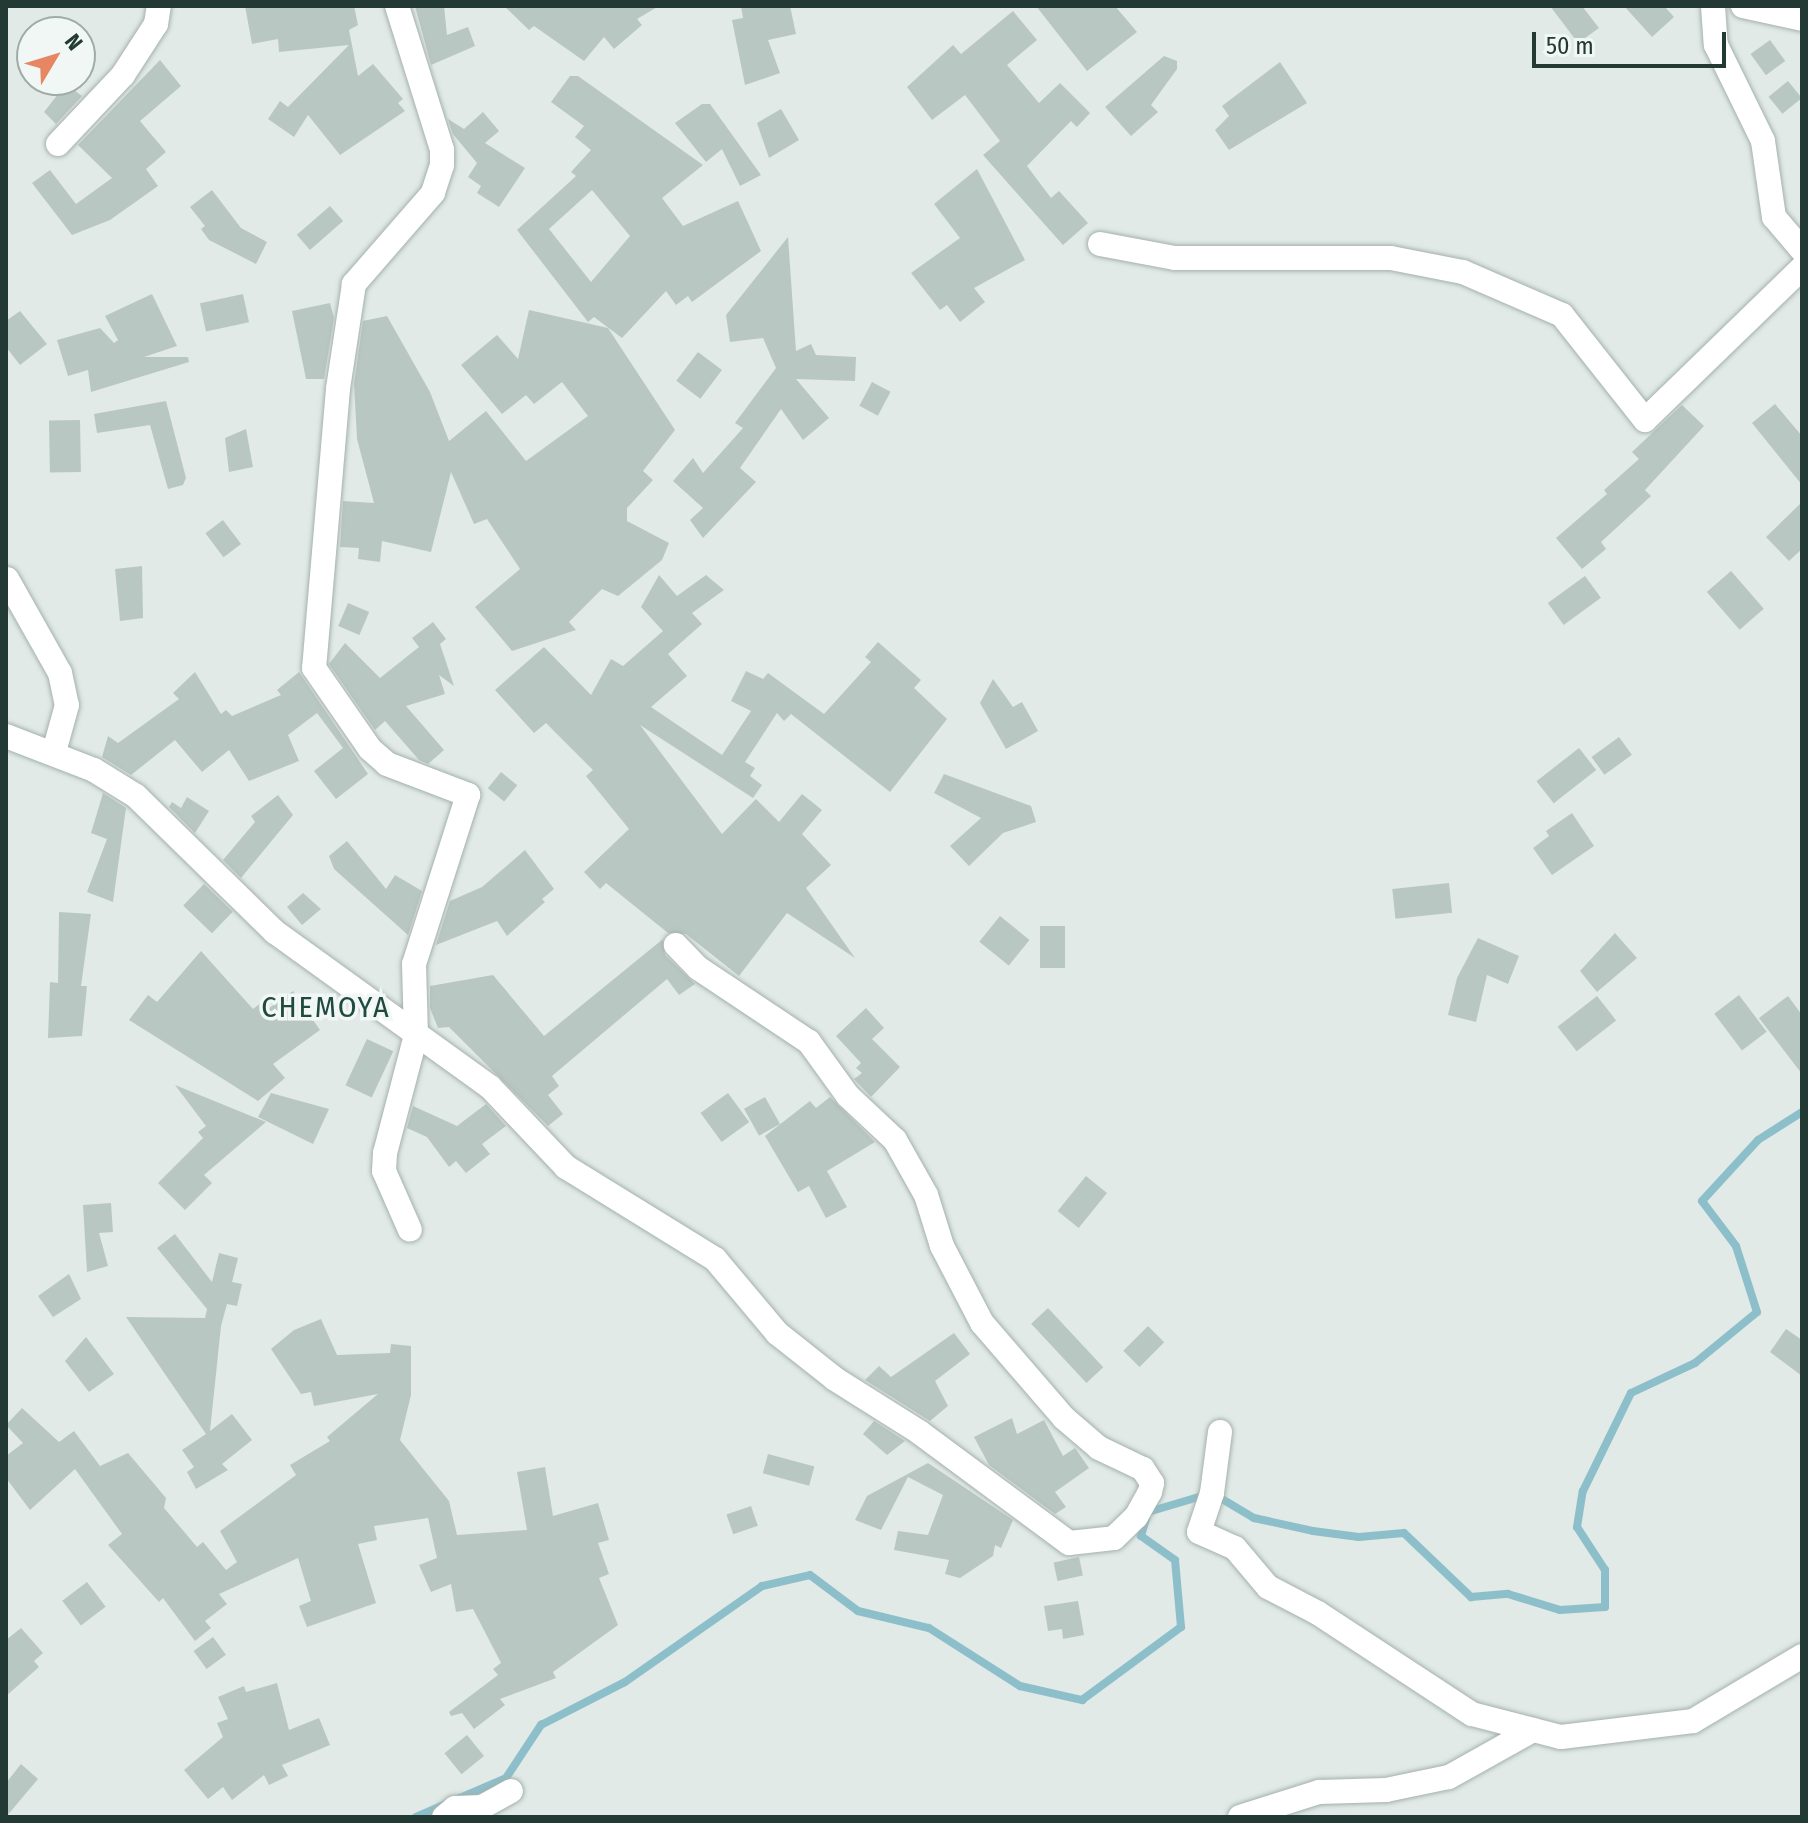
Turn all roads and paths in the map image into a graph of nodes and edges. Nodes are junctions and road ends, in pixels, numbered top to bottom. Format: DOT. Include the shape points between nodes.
graph roads {
  1 [pos="159,6"];
  2 [pos="397,6"];
  3 [pos="1713,6"];
  4 [pos="1743,6"];
  5 [pos="1802,19"];
  6 [pos="58,144"];
  7 [pos="1100,244"];
  8 [pos="1802,250"];
  9 [pos="1802,268"];
  10 [pos="7,579"];
  11 [pos="6,736"];
  12 [pos="54,752"];
  13 [pos="676,945"];
  14 [pos="416,1035"];
  15 [pos="410,1230"];
  16 [pos="1220,1432"];
  17 [pos="1802,1656"];
  18 [pos="1533,1730"];
  19 [pos="511,1791"];
  20 [pos="444,1817"];
  21 [pos="1240,1817"];
  1 -- 6 [label="street" via="156,24 123,75"];
  2 -- 14 [label="street" via="442,150 442,165 433,193 354,284 338,389 314,668 370,749 387,764 468,795 414,964"];
  3 -- 8 [label="street" via="1716,45 1763,141 1774,217"];
  4 -- 5 [label="street"];
  7 -- 9 [label="street" via="1175,258 1391,258 1463,272 1562,315 1645,420"];
  10 -- 12 [label="street" via="60,673 67,705"];
  11 -- 12 [label="street"];
  12 -- 14 [label="street" via="136,796 275,932"];
  13 -- 14 [label="street" via="698,968 809,1042 848,1096 895,1140 926,1195 942,1246 982,1323 1064,1418 1099,1448 1143,1469 1152,1483 1150,1492 1136,1517 1114,1538 1069,1543 919,1432 835,1379 777,1333 715,1259 566,1167 490,1087"];
  14 -- 15 [label="street" via="384,1171"];
  16 -- 18 [label="street" via="1212,1493 1199,1532 1235,1548 1268,1587 1318,1613 1472,1714"];
  17 -- 18 [label="street" via="1693,1721 1561,1737"];
  18 -- 21 [label="street" via="1449,1777 1386,1790 1319,1792"];
  19 -- 20 [label="street" via="482,1807 455,1808"];
}
